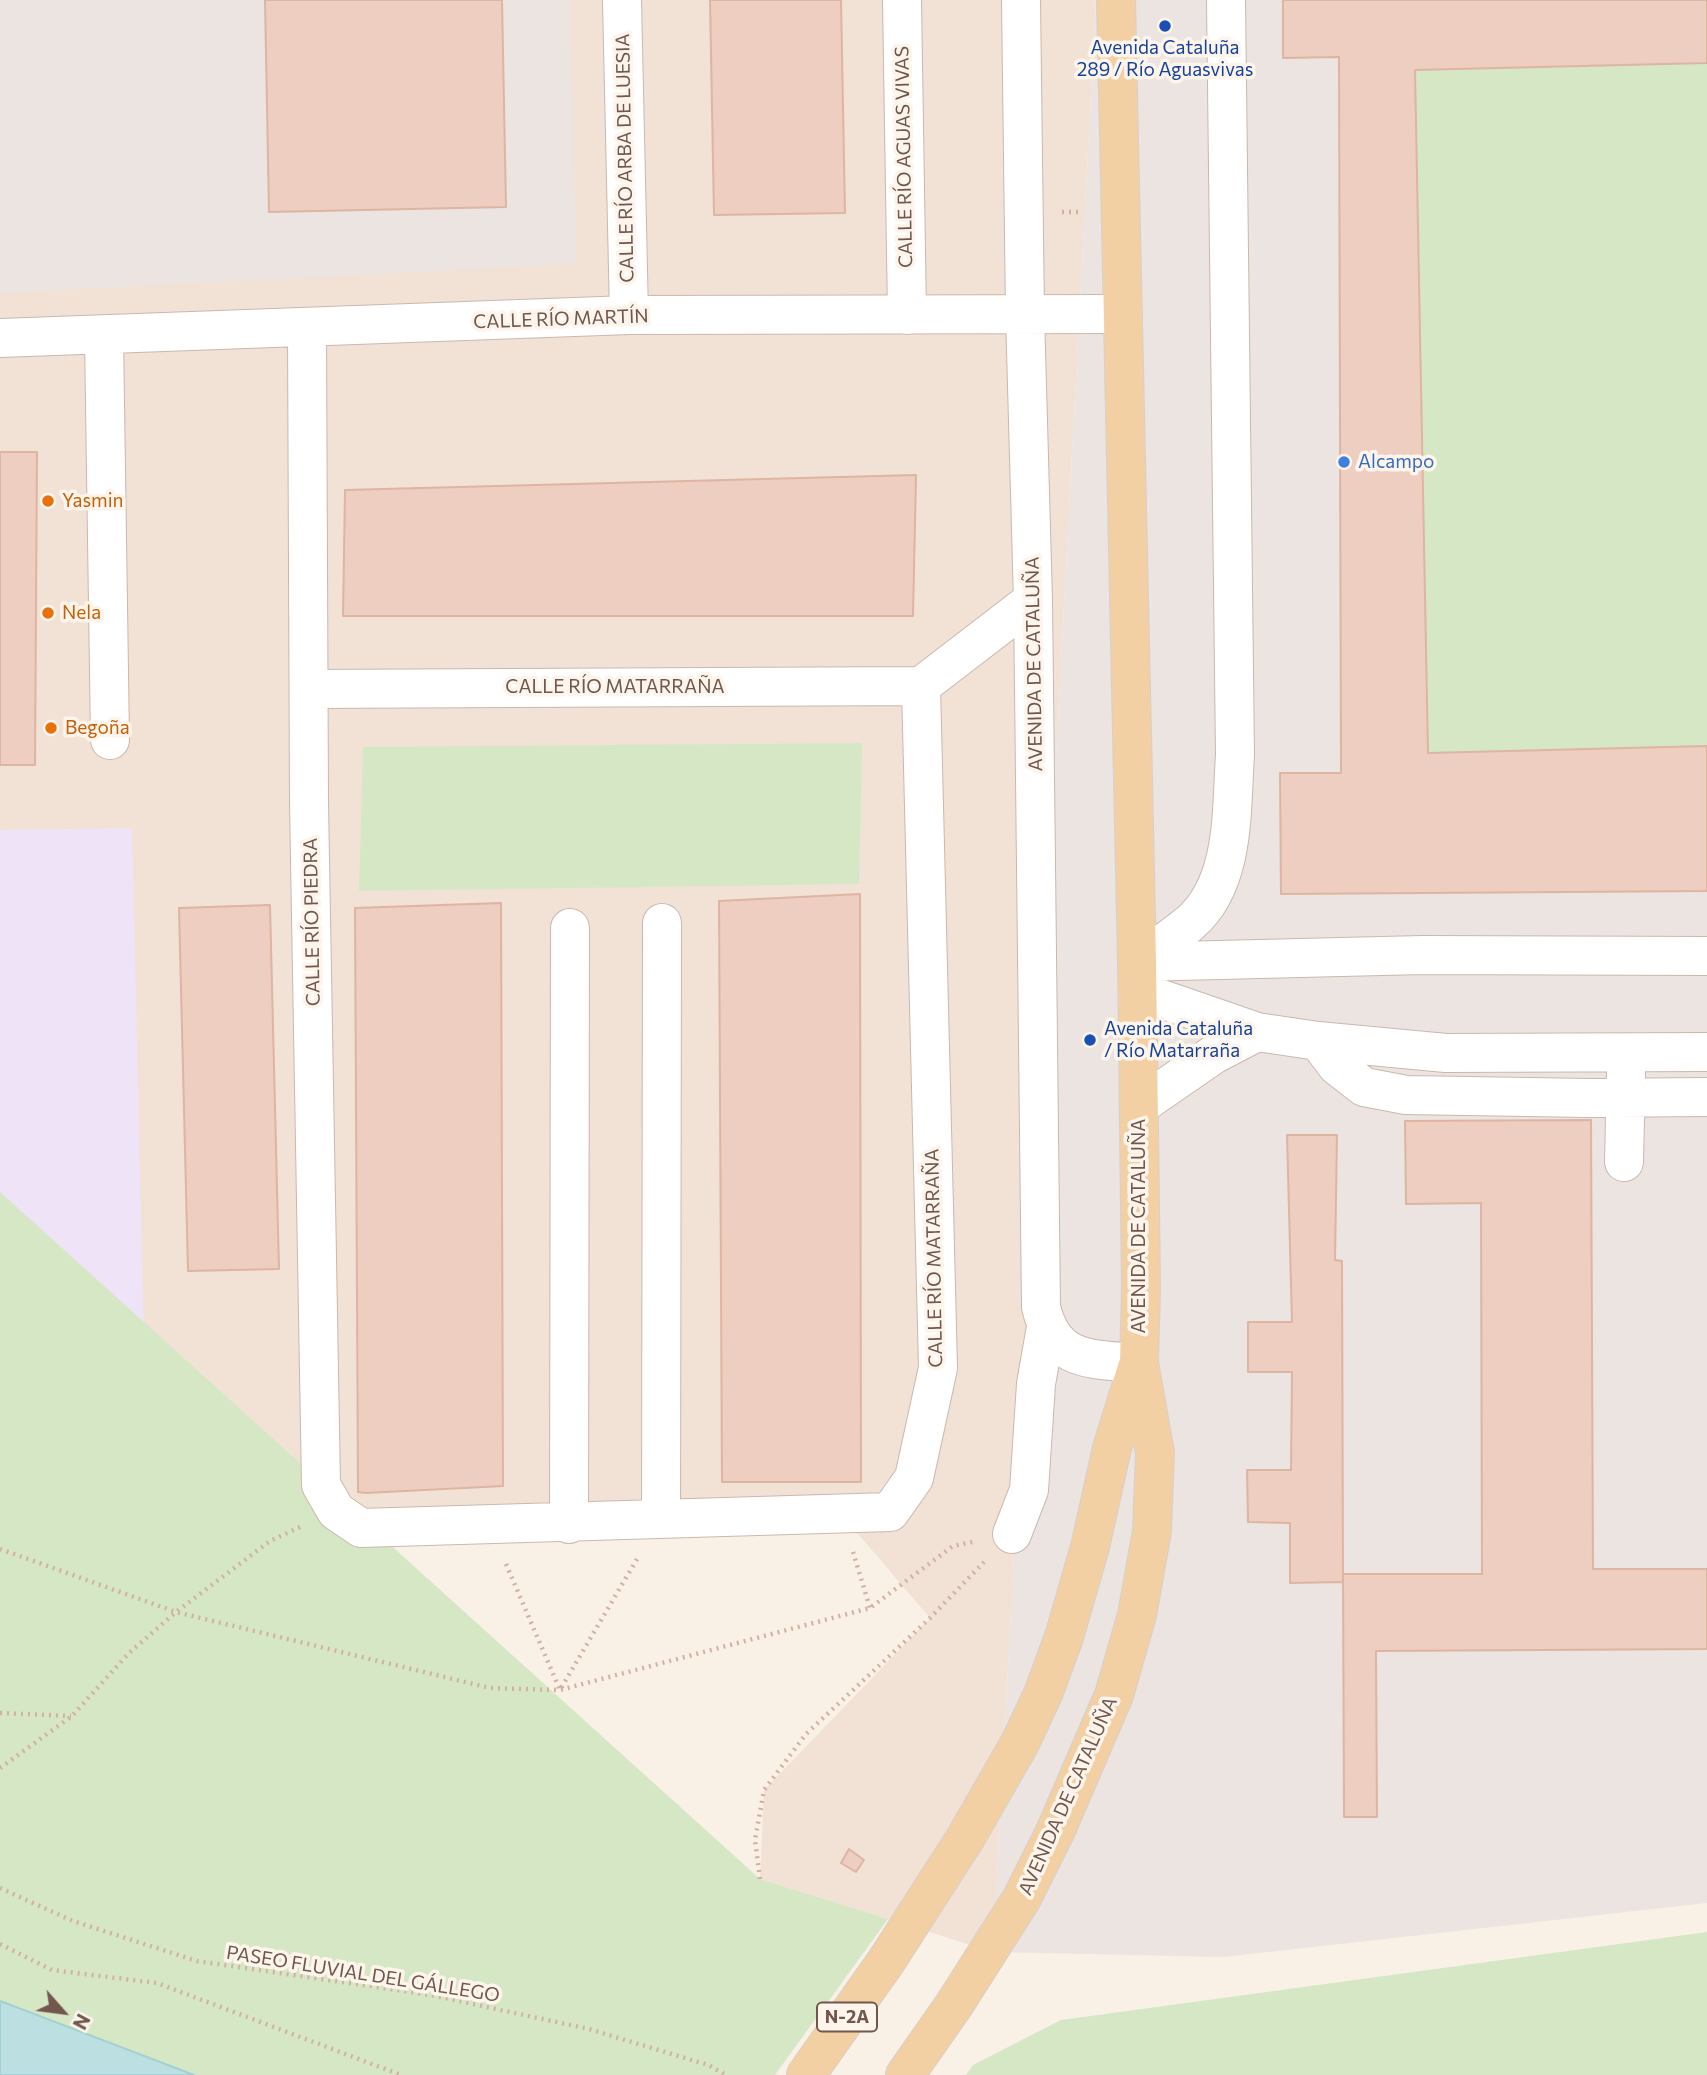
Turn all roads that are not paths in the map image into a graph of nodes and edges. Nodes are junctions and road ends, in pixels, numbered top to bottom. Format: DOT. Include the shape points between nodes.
graph roads {
  1 [pos="622,0"];
  2 [pos="902,0"];
  3 [pos="1021,0"];
  4 [pos="1116,0"];
  5 [pos="1226,0"];
  6 [pos="907,314"];
  7 [pos="1024,314"];
  8 [pos="1123,314"];
  9 [pos="629,316"];
  10 [pos="307,329"];
  11 [pos="104,336"];
  12 [pos="0,338"];
  13 [pos="1033,600"];
  14 [pos="921,686"];
  15 [pos="309,689"];
  16 [pos="110,740"];
  17 [pos="662,923"];
  18 [pos="570,928"];
  19 [pos="1707,956"];
  20 [pos="1138,977"];
  21 [pos="1256,1032"];
  22 [pos="1318,1041"];
  23 [pos="1626,1052"];
  24 [pos="1707,1052"];
  25 [pos="1707,1097"];
  26 [pos="1625,1098"];
  27 [pos="1139,1106"];
  28 [pos="1623,1162"];
  29 [pos="1046,1326"];
  30 [pos="1139,1363"];
  31 [pos="336,1511"];
  32 [pos="661,1519"];
  33 [pos="569,1524"];
  34 [pos="1012,1534"];
  35 [pos="806,2075"];
  36 [pos="905,2075"];
  1 -- 9 [label="street, CALLE RÍO ARBA DE LUESIA"];
  2 -- 6 [label="street, CALLE RÍO AGUAS VIVAS"];
  3 -- 7 [label="street, AVENIDA DE CATALUÑA"];
  4 -- 8 [label="main road, AVENIDA DE CATALUÑA"];
  5 -- 20 [label="street" via="1235,755 1229,834 1220,880 1206,904"];
  6 -- 7 [label="street, CALLE RÍO MARTÍN"];
  6 -- 9 [label="street, CALLE RÍO MARTÍN"];
  7 -- 8 [label="street, CALLE RÍO MARTÍN"];
  7 -- 13 [label="street, AVENIDA DE CATALUÑA"];
  8 -- 20 [label="main road, AVENIDA DE CATALUÑA"];
  9 -- 10 [label="street, CALLE RÍO MARTÍN"];
  10 -- 11 [label="street, CALLE RÍO MARTÍN"];
  10 -- 15 [label="street, CALLE RÍO PIEDRA"];
  11 -- 12 [label="street, CALLE RÍO MARTÍN"];
  11 -- 16 [label="street"];
  13 -- 14 [label="street"];
  13 -- 29 [label="street, AVENIDA DE CATALUÑA" via="1041,1307"];
  14 -- 15 [label="street, CALLE RÍO MATARRAÑA"];
  14 -- 32 [label="street, CALLE RÍO MATARRAÑA" via="938,1368 914,1478 890,1513"];
  15 -- 31 [label="street, CALLE RÍO PIEDRA" via="321,1485"];
  17 -- 32 [label="street"];
  18 -- 33 [label="street"];
  19 -- 20 [label="street" via="1423,956"];
  20 -- 21 [label="street"];
  20 -- 27 [label="main road, AVENIDA DE CATALUÑA"];
  21 -- 22 [label="street"];
  21 -- 27 [label="street" via="1213,1055"];
  22 -- 23 [label="street" via="1446,1053"];
  22 -- 26 [label="street" via="1338,1066 1364,1087 1406,1095"];
  23 -- 24 [label="street"];
  23 -- 26 [label="street"];
  25 -- 26 [label="street"];
  26 -- 28 [label="street"];
  27 -- 30 [label="main road, AVENIDA DE CATALUÑA"];
  29 -- 30 [label="street, AVENIDA DE CATALUÑA" via="1058,1343 1076,1355"];
  29 -- 34 [label="street, AVENIDA DE CATALUÑA" via="1036,1384 1029,1490"];
  30 -- 35 [label="main road, AVENIDA DE CATALUÑA / N-2A" via="1112,1448 1064,1637 1020,1744 887,1960"];
  30 -- 36 [label="main road, AVENIDA DE CATALUÑA" via="1155,1464 1149,1559 1114,1695 1022,1898"];
  31 -- 33 [label="street, CALLE RÍO MATARRAÑA" via="361,1528"];
  32 -- 33 [label="street, CALLE RÍO MATARRAÑA"];
}
